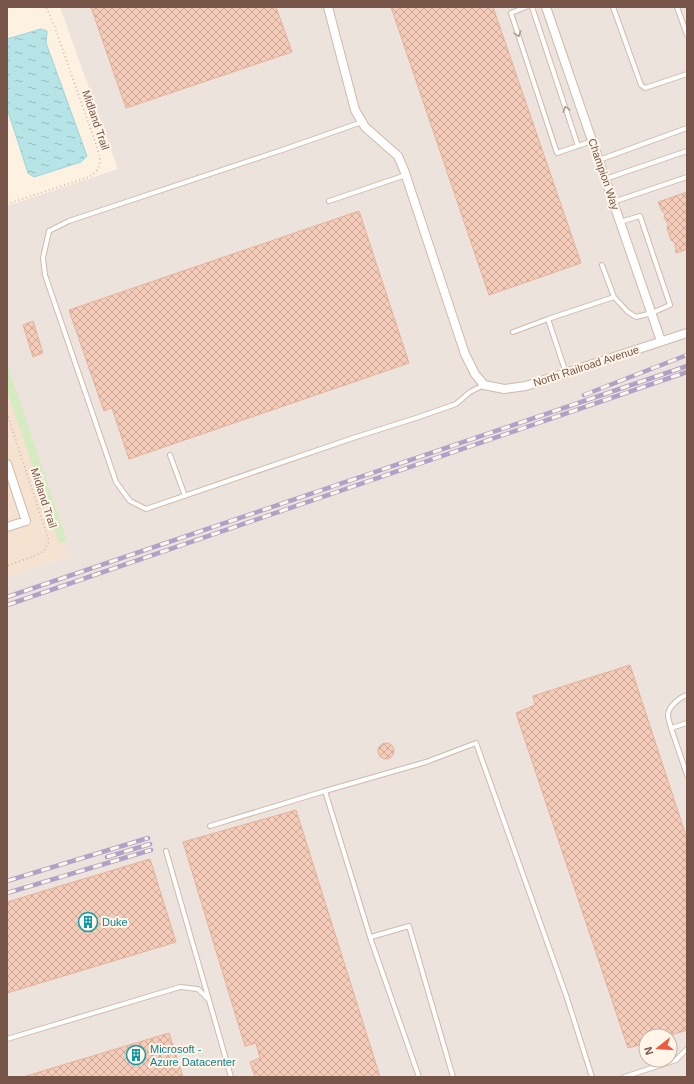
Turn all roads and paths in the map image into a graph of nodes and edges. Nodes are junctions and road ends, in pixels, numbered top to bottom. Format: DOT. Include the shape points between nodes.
graph roads {
  1 [pos="46,7"];
  2 [pos="328,7"];
  3 [pos="526,7"];
  4 [pos="532,7"];
  5 [pos="546,7"];
  6 [pos="613,7"];
  7 [pos="677,7"];
  8 [pos="687,35"];
  9 [pos="687,74"];
  10 [pos="362,122"];
  11 [pos="687,128"];
  12 [pos="592,141"];
  13 [pos="578,146"];
  14 [pos="687,151"];
  15 [pos="599,160"];
  16 [pos="406,175"];
  17 [pos="687,177"];
  18 [pos="605,179"];
  19 [pos="329,201"];
  20 [pos="613,202"];
  21 [pos="7,204"];
  22 [pos="620,222"];
  23 [pos="602,265"];
  24 [pos="614,297"];
  25 [pos="652,313"];
  26 [pos="548,319"];
  27 [pos="513,332"];
  28 [pos="687,333"];
  29 [pos="661,341"];
  30 [pos="566,373"];
  31 [pos="484,385"];
  32 [pos="7,413"];
  33 [pos="170,455"];
  34 [pos="7,464"];
  35 [pos="185,496"];
  36 [pos="7,527"];
  37 [pos="7,566"];
  38 [pos="687,695"];
  39 [pos="687,723"];
  40 [pos="671,728"];
  41 [pos="687,775"];
  42 [pos="325,791"];
  43 [pos="210,826"];
  44 [pos="166,851"];
  45 [pos="370,937"];
  46 [pos="209,1000"];
  47 [pos="7,1040"];
  48 [pos="687,1049"];
  49 [pos="231,1077"];
  50 [pos="419,1077"];
  51 [pos="453,1077"];
  52 [pos="592,1077"];
  53 [pos="624,1077"];
  1 -- 21 [label="path, Midland Trail" via="98,150 99,166 98,171 89,177"];
  2 -- 10 [label="street" via="356,110"];
  3 -- 13 [label="lane, one-way" via="510,13 557,153"];
  13 -- 4 [label="lane, one-way"];
  5 -- 12 [label="street, Champion Way"];
  6 -- 9 [label="lane" via="641,85 645,88"];
  7 -- 8 [label="lane"];
  10 -- 16 [label="street" via="398,156"];
  10 -- 35 [label="lane" via="69,221 49,231 43,258 46,275 116,482 130,501 146,509"];
  11 -- 15 [label="lane"];
  12 -- 13 [label="lane"];
  12 -- 15 [label="street, Champion Way"];
  14 -- 18 [label="lane"];
  15 -- 18 [label="street, Champion Way"];
  16 -- 19 [label="lane"];
  16 -- 31 [label="street" via="465,354"];
  17 -- 20 [label="lane"];
  18 -- 20 [label="street, Champion Way"];
  20 -- 22 [label="street, Champion Way"];
  22 -- 25 [label="street, Champion Way"];
  22 -- 25 [label="lane" via="640,216 670,305"];
  23 -- 24 [label="lane"];
  24 -- 25 [label="lane" via="636,317"];
  24 -- 26 [label="lane"];
  25 -- 29 [label="street, Champion Way"];
  26 -- 27 [label="lane"];
  26 -- 30 [label="lane"];
  28 -- 29 [label="street, North Railroad Avenue"];
  29 -- 30 [label="street, North Railroad Avenue"];
  30 -- 31 [label="street, North Railroad Avenue" via="526,386 504,389"];
  31 -- 35 [label="lane" via="470,392 456,404"];
  32 -- 37 [label="path, Midland Trail" via="48,541 44,551"];
  33 -- 35 [label="lane"];
  34 -- 36 [label="street" via="26,521"];
  38 -- 40 [label="lane" via="682,696 671,707 668,714"];
  39 -- 40 [label="lane"];
  40 -- 41 [label="lane"];
  42 -- 43 [label="lane"];
  42 -- 45 [label="lane"];
  42 -- 52 [label="lane" via="426,762 476,743 566,995"];
  44 -- 46 [label="lane"];
  45 -- 50 [label="lane"];
  45 -- 51 [label="lane" via="409,926"];
  46 -- 47 [label="lane" via="198,989 180,987"];
  46 -- 49 [label="lane"];
  48 -- 53 [label="lane" via="676,1060"];
}
